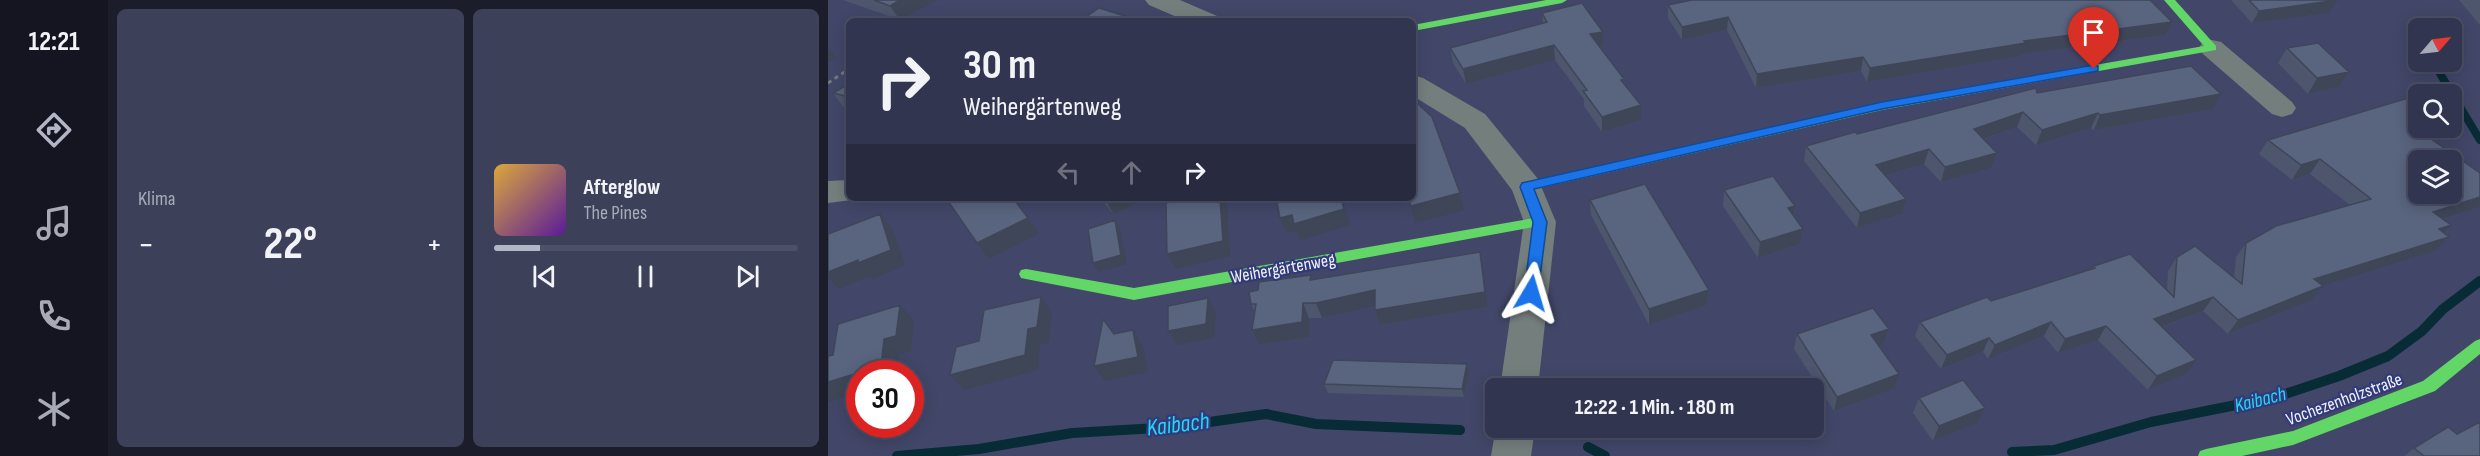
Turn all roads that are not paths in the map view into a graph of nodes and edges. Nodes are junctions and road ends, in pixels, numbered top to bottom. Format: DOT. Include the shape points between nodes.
graph roads {
  1 [pos="1158,0"];
  2 [pos="1562,0"];
  3 [pos="2169,0"];
  4 [pos="1201,18"];
  5 [pos="1416,27"];
  6 [pos="2212,48"];
  7 [pos="1416,86"];
  8 [pos="2283,108"];
  9 [pos="1527,187"];
  10 [pos="846,191"];
  11 [pos="828,192"];
  12 [pos="1540,222"];
  13 [pos="1026,274"];
  14 [pos="2480,345"];
  15 [pos="1520,378"];
  16 [pos="1514,438"];
  17 [pos="1511,456"];
  18 [pos="2206,456"];
  1 -- 4 [label="street"];
  2 -- 5 [label="street"];
  3 -- 6 [label="street"];
  6 -- 8 [label="street"];
  6 -- 9 [label="street" via="1882,106"];
  7 -- 9 [label="street" via="1475,121"];
  9 -- 12 [label="street"];
  10 -- 11 [label="street"];
  12 -- 13 [label="street, Weihergärtenweg" via="1134,294"];
  12 -- 15 [label="street"];
  14 -- 18 [label="street, Vochezenholzstraße" via="2429,386 2293,438"];
  16 -- 17 [label="street"];
}
